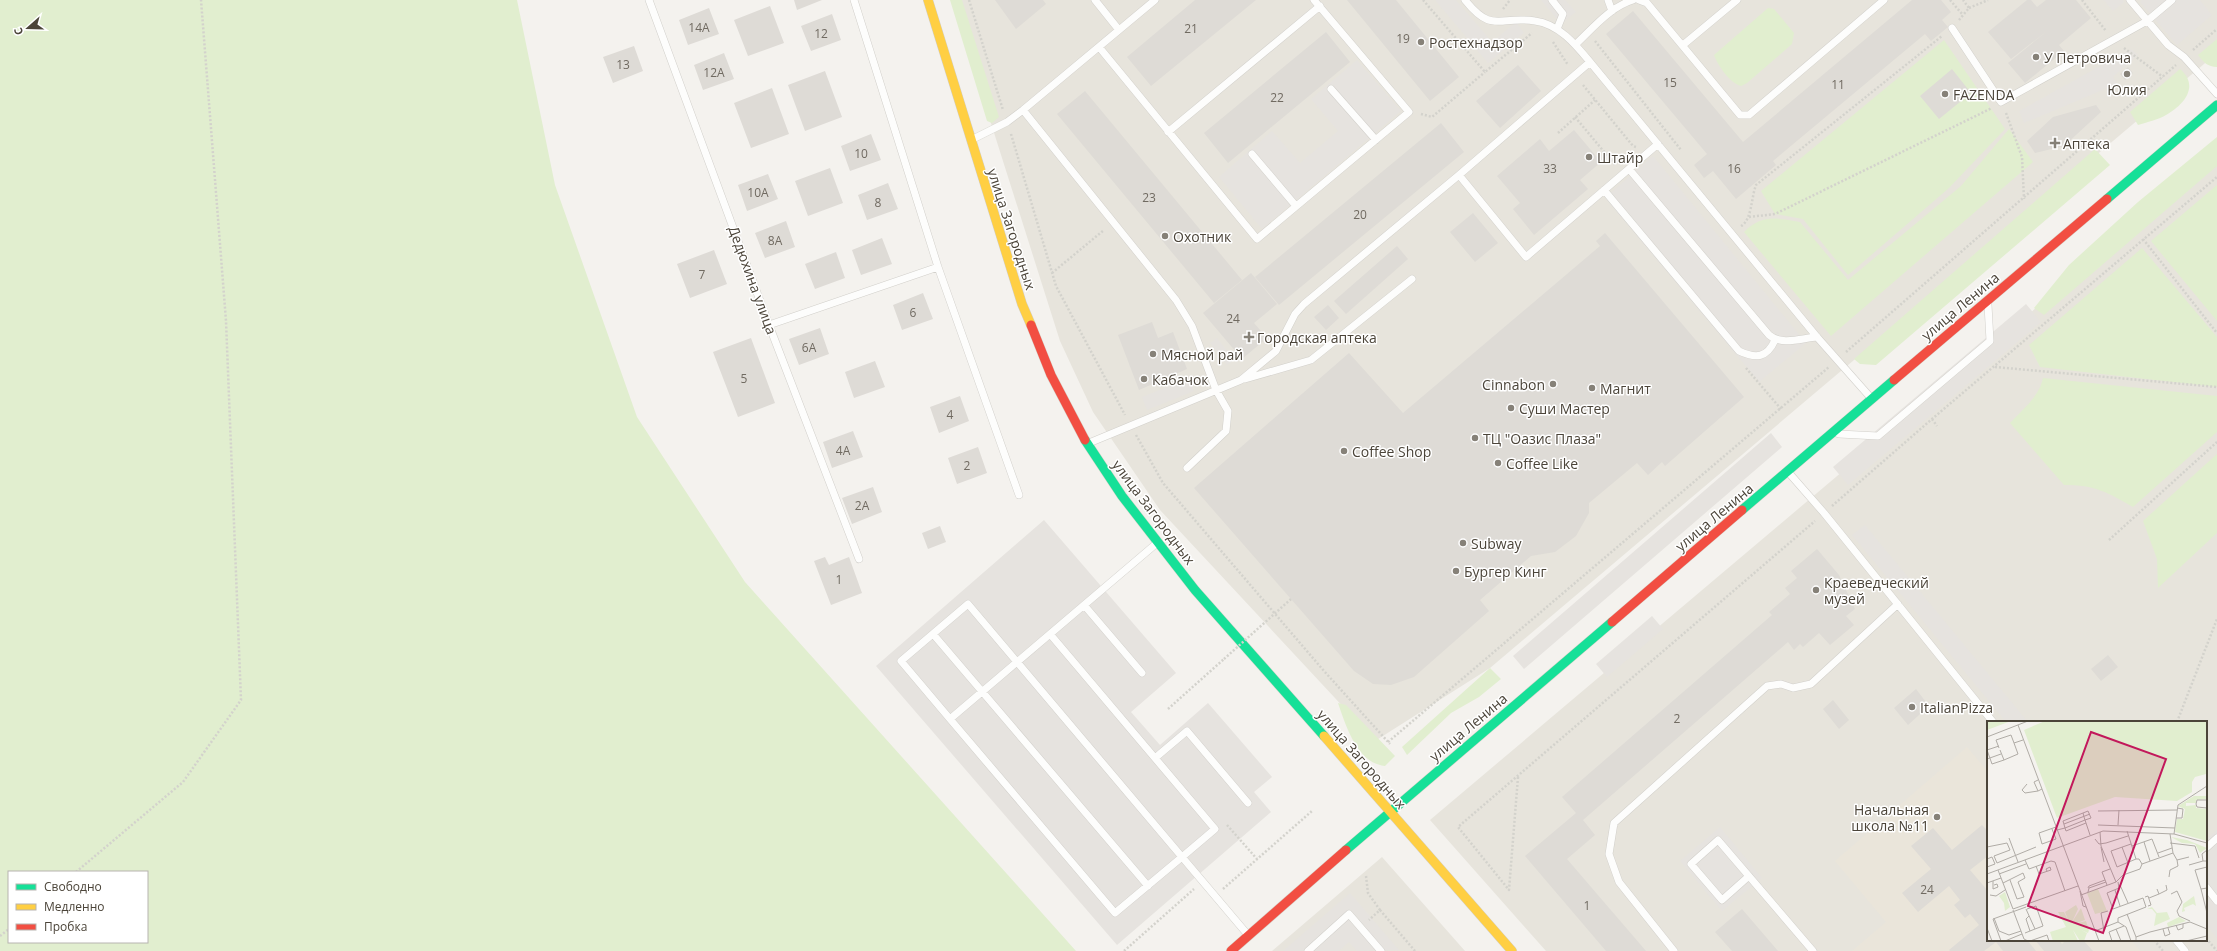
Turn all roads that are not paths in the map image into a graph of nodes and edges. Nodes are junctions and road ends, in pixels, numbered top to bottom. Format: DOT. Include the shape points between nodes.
graph roads {
  1 [pos="649,0"];
  2 [pos="854,0"];
  3 [pos="928,0"];
  4 [pos="1095,0"];
  5 [pos="1155,0"];
  6 [pos="1314,0"];
  7 [pos="1465,0"];
  8 [pos="1552,0"];
  9 [pos="1608,0"];
  10 [pos="1633,0"];
  11 [pos="1639,0"];
  12 [pos="1737,0"];
  13 [pos="1884,0"];
  14 [pos="2130,0"];
  15 [pos="2172,0"];
  16 [pos="1320,6"];
  17 [pos="1612,11"];
  18 [pos="2148,21"];
  19 [pos="1952,28"];
  20 [pos="1557,29"];
  21 [pos="1120,30"];
  22 [pos="1576,44"];
  23 [pos="1683,45"];
  24 [pos="1099,47"];
  25 [pos="1590,62"];
  26 [pos="1331,89"];
  27 [pos="2217,94"];
  28 [pos="2217,105"];
  29 [pos="1023,110"];
  30 [pos="1168,132"];
  31 [pos="969,140"];
  32 [pos="1376,140"];
  33 [pos="1658,144"];
  34 [pos="1252,154"];
  35 [pos="1628,169"];
  36 [pos="1459,175"];
  37 [pos="1604,190"];
  38 [pos="1296,206"];
  39 [pos="938,267"];
  40 [pos="1412,279"];
  41 [pos="1988,301"];
  42 [pos="769,324"];
  43 [pos="1817,337"];
  44 [pos="1775,340"];
  45 [pos="1241,380"];
  46 [pos="1216,390"];
  47 [pos="1872,398"];
  48 [pos="1833,433"];
  49 [pos="1088,444"];
  50 [pos="1187,468"];
  51 [pos="1788,472"];
  52 [pos="1018,495"];
  53 [pos="1158,542"];
  54 [pos="859,559"];
  55 [pos="1898,604"];
  56 [pos="1084,605"];
  57 [pos="933,634"];
  58 [pos="1050,634"];
  59 [pos="1017,662"];
  60 [pos="1142,673"];
  61 [pos="983,691"];
  62 [pos="950,719"];
  63 [pos="1992,721"];
  64 [pos="1154,758"];
  65 [pos="1248,803"];
  66 [pos="1389,812"];
  67 [pos="2217,838"];
  68 [pos="2207,847"];
  69 [pos="1182,857"];
  70 [pos="1749,876"];
  71 [pos="1148,886"];
  72 [pos="2207,888"];
  73 [pos="2217,901"];
  74 [pos="1248,935"];
  75 [pos="2177,941"];
  76 [pos="1231,951"];
  77 [pos="1308,951"];
  78 [pos="1381,951"];
  79 [pos="1512,951"];
  80 [pos="1674,951"];
  81 [pos="1814,951"];
  82 [pos="2185,951"];
  1 -- 42 [label="lane, Дедюхина улица"];
  2 -- 39 [label="lane"];
  3 -- 31 [label="main road, улица Загородных"];
  4 -- 21 [label="lane"];
  5 -- 21 [label="lane"];
  6 -- 16 [label="lane"];
  7 -- 20 [label="lane" via="1476,14 1492,22 1536,21"];
  8 -- 20 [label="lane" via="1563,14"];
  9 -- 17 [label="lane"];
  10 -- 17 [label="lane"];
  11 -- 23 [label="lane" via="1648,3"];
  12 -- 23 [label="lane"];
  13 -- 23 [label="lane" via="1749,115 1740,115"];
  14 -- 18 [label="lane"];
  15 -- 18 [label="lane"];
  16 -- 30 [label="lane"];
  16 -- 32 [label="lane" via="1409,112"];
  17 -- 22 [label="lane"];
  18 -- 19 [label="lane" via="2001,102"];
  18 -- 27 [label="lane"];
  20 -- 22 [label="lane"];
  21 -- 24 [label="lane"];
  22 -- 25 [label="lane"];
  24 -- 29 [label="lane"];
  24 -- 30 [label="lane"];
  25 -- 33 [label="lane"];
  25 -- 36 [label="lane"];
  26 -- 32 [label="lane"];
  28 -- 41 [label="main road, улица Ленина"];
  29 -- 31 [label="lane" via="1007,122"];
  29 -- 46 [label="lane" via="1176,300 1192,326"];
  30 -- 38 [label="lane" via="1257,239"];
  31 -- 49 [label="main road, улица Загородных" via="1029,323 1050,375"];
  32 -- 38 [label="lane"];
  33 -- 35 [label="lane"];
  33 -- 43 [label="lane"];
  34 -- 38 [label="lane"];
  35 -- 37 [label="lane"];
  35 -- 44 [label="lane"];
  36 -- 37 [label="lane" via="1526,257"];
  36 -- 45 [label="lane" via="1304,304 1295,314 1276,351"];
  37 -- 44 [label="lane" via="1740,351 1750,356 1760,356 1771,349"];
  39 -- 42 [label="lane"];
  39 -- 52 [label="lane"];
  40 -- 45 [label="lane" via="1311,360"];
  41 -- 47 [label="main road, улица Ленина"];
  41 -- 48 [label="lane" via="1990,341 1878,436"];
  42 -- 54 [label="lane, Дедюхина улица"];
  43 -- 44 [label="lane"];
  43 -- 47 [label="lane"];
  45 -- 46 [label="lane"];
  46 -- 49 [label="lane"];
  46 -- 50 [label="lane" via="1228,411 1226,431"];
  47 -- 48 [label="main road, улица Ленина"];
  48 -- 51 [label="main road, улица Ленина"];
  49 -- 53 [label="main road, улица Загородных" via="1122,496"];
  51 -- 55 [label="lane" via="1824,512"];
  51 -- 66 [label="main road, улица Ленина"];
  53 -- 56 [label="lane"];
  53 -- 66 [label="main road, улица Загородных" via="1195,590"];
  55 -- 63 [label="lane"];
  55 -- 80 [label="lane" via="1811,684 1793,688 1781,684 1767,686 1614,823 1609,854 1619,882"];
  56 -- 58 [label="lane"];
  56 -- 60 [label="lane"];
  57 -- 59 [label="lane" via="968,604"];
  57 -- 61 [label="lane"];
  57 -- 62 [label="lane" via="901,661"];
  58 -- 59 [label="lane"];
  58 -- 64 [label="lane"];
  59 -- 61 [label="lane"];
  59 -- 69 [label="lane"];
  61 -- 62 [label="lane"];
  61 -- 71 [label="lane"];
  62 -- 71 [label="lane" via="1115,913"];
  64 -- 65 [label="lane" via="1187,731"];
  64 -- 69 [label="lane" via="1215,829"];
  66 -- 74 [label="main road, улица Ленина"];
  66 -- 79 [label="main road, улица Загородных"];
  67 -- 68 [label="lane"];
  69 -- 71 [label="lane"];
  69 -- 74 [label="lane"];
  70 -- 70 [label="lane" via="1718,840 1691,864 1722,900"];
  70 -- 81 [label="lane"];
  72 -- 73 [label="lane"];
  74 -- 76 [label="main road, улица Ленина"];
  75 -- 82 [label="lane"];
  77 -- 78 [label="lane" via="1349,914"];
}
